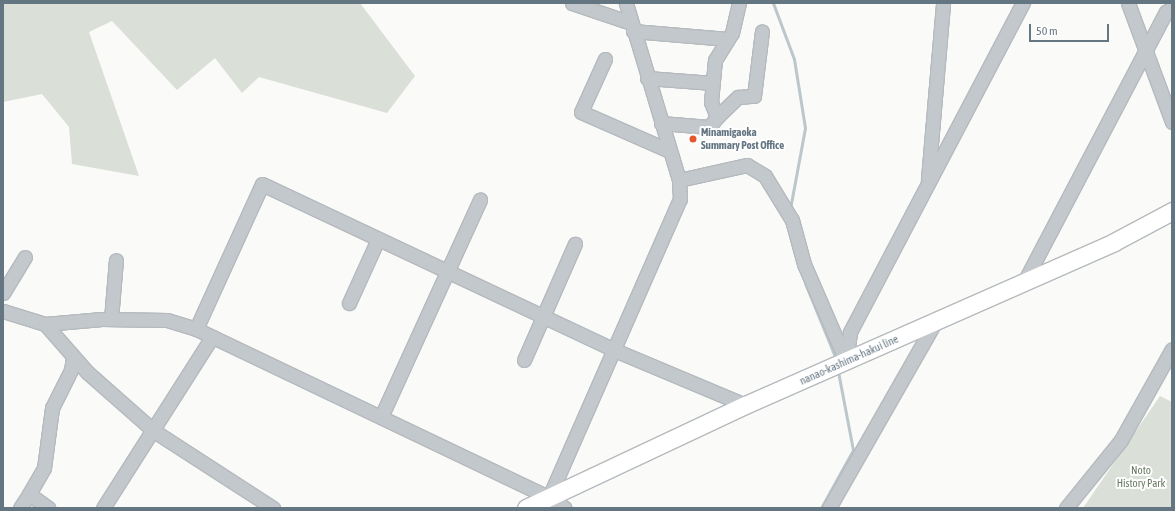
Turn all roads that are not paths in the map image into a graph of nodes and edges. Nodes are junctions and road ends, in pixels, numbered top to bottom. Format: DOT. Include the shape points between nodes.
graph roads {
  1 [pos="572,3"];
  2 [pos="626,3"];
  3 [pos="739,3"];
  4 [pos="943,3"];
  5 [pos="1023,3"];
  6 [pos="1128,3"];
  7 [pos="1172,8"];
  8 [pos="632,27"];
  9 [pos="762,31"];
  10 [pos="728,39"];
  11 [pos="1146,50"];
  12 [pos="605,59"];
  13 [pos="647,78"];
  14 [pos="713,83"];
  15 [pos="717,117"];
  16 [pos="1172,122"];
  17 [pos="661,123"];
  18 [pos="670,151"];
  19 [pos="678,180"];
  20 [pos="927,185"];
  21 [pos="480,200"];
  22 [pos="1172,211"];
  23 [pos="378,239"];
  24 [pos="575,244"];
  25 [pos="25,257"];
  26 [pos="116,260"];
  27 [pos="447,271"];
  28 [pos="1024,282"];
  29 [pos="3,293"];
  30 [pos="349,303"];
  31 [pos="3,311"];
  32 [pos="543,316"];
  33 [pos="111,319"];
  34 [pos="935,322"];
  35 [pos="45,324"];
  36 [pos="196,329"];
  37 [pos="212,337"];
  38 [pos="612,349"];
  39 [pos="1172,349"];
  40 [pos="73,356"];
  41 [pos="524,360"];
  42 [pos="840,364"];
  43 [pos="745,405"];
  44 [pos="380,417"];
  45 [pos="154,431"];
  46 [pos="29,494"];
  47 [pos="549,497"];
  48 [pos="20,508"];
  49 [pos="48,508"];
  50 [pos="104,508"];
  51 [pos="273,508"];
  52 [pos="526,508"];
  53 [pos="565,508"];
  54 [pos="829,508"];
  55 [pos="1066,508"];
  1 -- 8 [label="street"];
  2 -- 8 [label="street"];
  3 -- 10 [label="street"];
  4 -- 20 [label="street"];
  5 -- 20 [label="street"];
  6 -- 11 [label="street"];
  7 -- 11 [label="street" via="1166,12"];
  8 -- 10 [label="street"];
  8 -- 13 [label="street"];
  9 -- 15 [label="street" via="754,96 738,98"];
  10 -- 14 [label="street" via="715,60"];
  11 -- 16 [label="street"];
  11 -- 28 [label="street"];
  12 -- 18 [label="street" via="581,112"];
  13 -- 14 [label="street"];
  13 -- 17 [label="street"];
  14 -- 15 [label="street" via="711,102"];
  15 -- 17 [label="street" via="709,127"];
  17 -- 18 [label="street"];
  18 -- 19 [label="street"];
  19 -- 38 [label="street" via="680,199"];
  19 -- 42 [label="street" via="747,165 765,176 789,215"];
  20 -- 42 [label="street" via="850,332"];
  21 -- 27 [label="street"];
  22 -- 28 [label="main road, nanao-kashima-hakui line" via="1114,242"];
  23 -- 27 [label="street"];
  23 -- 30 [label="street"];
  23 -- 36 [label="street" via="262,184"];
  24 -- 32 [label="street"];
  25 -- 29 [label="street"];
  26 -- 33 [label="street"];
  27 -- 32 [label="street"];
  27 -- 44 [label="street"];
  28 -- 34 [label="main road, nanao-kashima-hakui line"];
  31 -- 35 [label="street"];
  32 -- 38 [label="street"];
  32 -- 41 [label="street"];
  33 -- 35 [label="street"];
  33 -- 36 [label="street" via="167,320"];
  34 -- 42 [label="main road, nanao-kashima-hakui line"];
  34 -- 54 [label="street"];
  35 -- 40 [label="street"];
  36 -- 37 [label="street"];
  37 -- 44 [label="street"];
  37 -- 45 [label="street"];
  38 -- 43 [label="street"];
  38 -- 47 [label="street"];
  39 -- 55 [label="street" via="1121,440"];
  40 -- 45 [label="street"];
  40 -- 46 [label="street" via="71,370 52,408 44,468"];
  42 -- 43 [label="main road, nanao-kashima-hakui line"];
  43 -- 47 [label="main road, nanao-kashima-hakui line"];
  44 -- 47 [label="street"];
  45 -- 50 [label="street"];
  45 -- 51 [label="street"];
  46 -- 48 [label="street"];
  46 -- 49 [label="street"];
  47 -- 52 [label="main road, nanao-kashima-hakui line"];
  47 -- 53 [label="street"];
}
